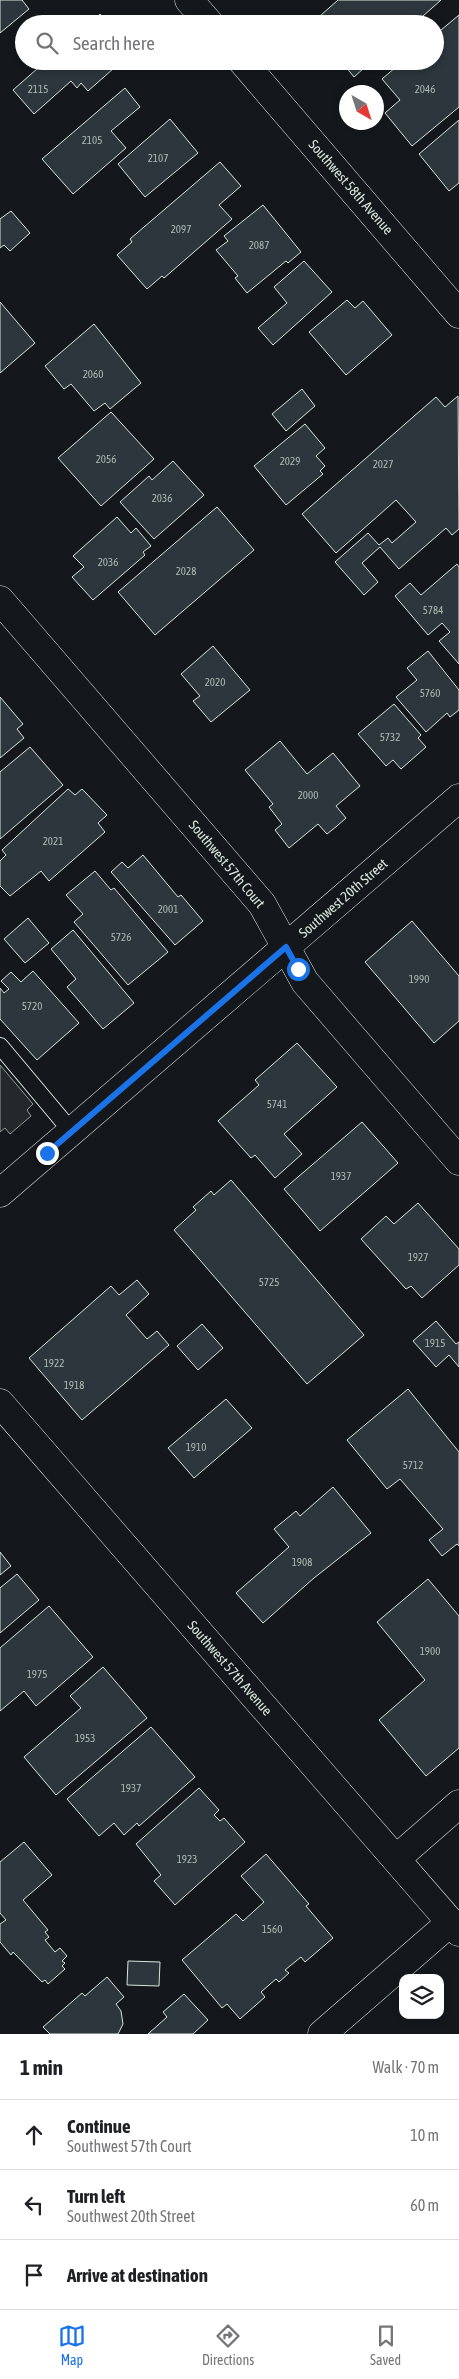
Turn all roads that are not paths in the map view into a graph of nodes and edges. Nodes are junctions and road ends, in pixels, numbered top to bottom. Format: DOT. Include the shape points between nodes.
graph roads {
  1 [pos="189,0"];
  2 [pos="202,15"];
  3 [pos="250,70"];
  4 [pos="459,314"];
  5 [pos="0,600"];
  6 [pos="459,798"];
  7 [pos="286,947"];
  8 [pos="0,1046"];
  9 [pos="72,1132"];
  10 [pos="459,1161"];
  11 [pos="0,1193"];
  12 [pos="0,1403"];
  13 [pos="459,1804"];
  14 [pos="396,1859"];
  15 [pos="455,1927"];
  16 [pos="322,2034"];
  1 -- 2 [label="street"];
  3 -- 4 [label="street, Southwest 58th Avenue"];
  5 -- 7 [label="street, Southwest 57th Court" via="262,904"];
  6 -- 7 [label="street, Southwest 20th Street"];
  7 -- 9 [label="street, Southwest 20th Street"];
  7 -- 10 [label="street, Southwest 57th Court" via="305,982"];
  8 -- 9 [label="lane"];
  9 -- 11 [label="street, Southwest 20th Street"];
  12 -- 14 [label="street, Southwest 57th Avenue"];
  13 -- 14 [label="street"];
  14 -- 15 [label="street, Southwest 57th Avenue"];
  15 -- 16 [label="street"];
}
